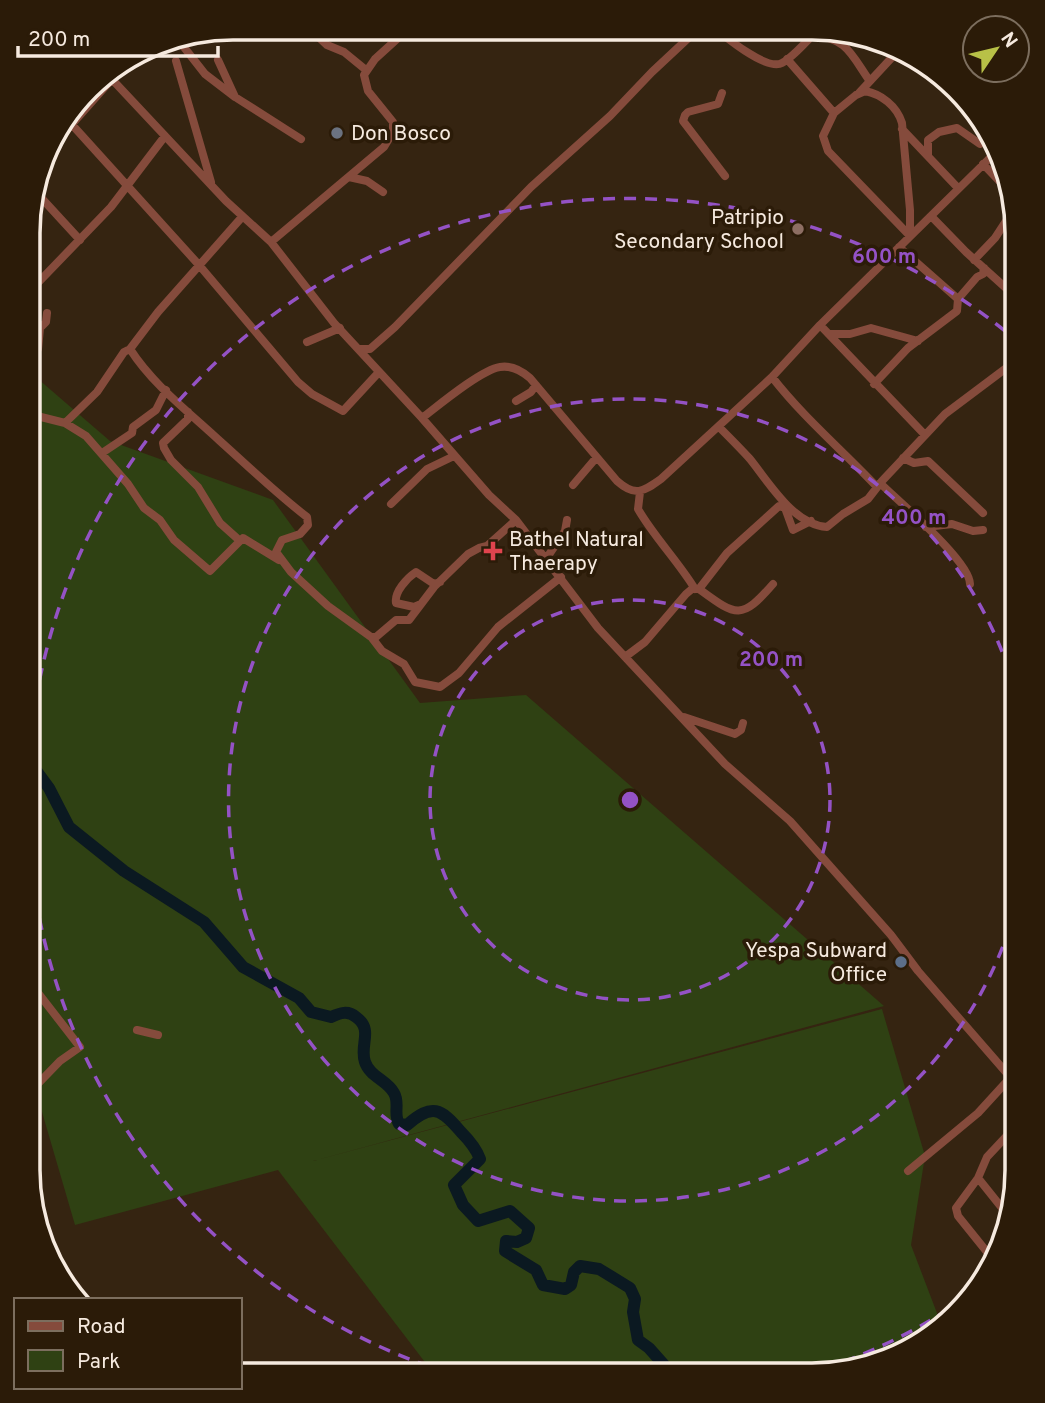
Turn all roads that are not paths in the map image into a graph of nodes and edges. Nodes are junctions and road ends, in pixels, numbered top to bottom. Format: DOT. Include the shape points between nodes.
graph roads {
  1 [pos="322,40"];
  2 [pos="397,40"];
  3 [pos="686,40"];
  4 [pos="732,40"];
  5 [pos="808,40"];
  6 [pos="840,43"];
  7 [pos="184,47"];
  8 [pos="891,58"];
  9 [pos="787,59"];
  10 [pos="218,60"];
  11 [pos="176,61"];
  12 [pos="366,70"];
  13 [pos="869,80"];
  14 [pos="114,82"];
  15 [pos="722,93"];
  16 [pos="859,93"];
  17 [pos="235,97"];
  18 [pos="834,113"];
  19 [pos="73,126"];
  20 [pos="902,128"];
  21 [pos="166,136"];
  22 [pos="301,139"];
  23 [pos="982,143"];
  24 [pos="928,156"];
  25 [pos="990,158"];
  26 [pos="983,164"];
  27 [pos="725,176"];
  28 [pos="349,177"];
  29 [pos="996,178"];
  30 [pos="212,185"];
  31 [pos="128,186"];
  32 [pos="958,188"];
  33 [pos="383,192"];
  34 [pos="44,200"];
  35 [pos="932,216"];
  36 [pos="242,217"];
  37 [pos="1004,224"];
  38 [pos="910,236"];
  39 [pos="80,240"];
  40 [pos="271,242"];
  41 [pos="899,247"];
  42 [pos="974,260"];
  43 [pos="199,265"];
  44 [pos="984,268"];
  45 [pos="40,281"];
  46 [pos="1005,287"];
  47 [pos="958,299"];
  48 [pos="47,313"];
  49 [pos="820,325"];
  50 [pos="40,328"];
  51 [pos="340,328"];
  52 [pos="829,334"];
  53 [pos="918,341"];
  54 [pos="307,342"];
  55 [pos="130,349"];
  56 [pos="360,349"];
  57 [pos="1005,369"];
  58 [pos="379,372"];
  59 [pos="772,377"];
  60 [pos="874,384"];
  61 [pos="536,385"];
  62 [pos="166,390"];
  63 [pos="516,401"];
  64 [pos="188,412"];
  65 [pos="40,417"];
  66 [pos="422,418"];
  67 [pos="65,423"];
  68 [pos="719,427"];
  69 [pos="925,435"];
  70 [pos="102,453"];
  71 [pos="454,456"];
  72 [pos="596,457"];
  73 [pos="903,458"];
  74 [pos="573,485"];
  75 [pos="878,485"];
  76 [pos="640,492"];
  77 [pos="391,504"];
  78 [pos="983,513"];
  79 [pos="516,520"];
  80 [pos="567,520"];
  81 [pos="811,522"];
  82 [pos="926,527"];
  83 [pos="983,530"];
  84 [pos="239,540"];
  85 [pos="546,559"];
  86 [pos="281,561"];
  87 [pos="561,578"];
  88 [pos="440,582"];
  89 [pos="773,584"];
  90 [pos="970,584"];
  91 [pos="697,589"];
  92 [pos="422,603"];
  93 [pos="372,638"];
  94 [pos="625,657"];
  95 [pos="681,716"];
  96 [pos="743,723"];
  97 [pos="40,995"];
  98 [pos="137,1030"];
  99 [pos="158,1035"];
  100 [pos="1004,1071"];
  101 [pos="40,1082"];
  102 [pos="1004,1089"];
  103 [pos="1004,1139"];
  104 [pos="908,1171"];
  105 [pos="978,1178"];
  106 [pos="1001,1207"];
  107 [pos="986,1252"];
  1 -- 12 [label="street"];
  2 -- 12 [label="street"];
  3 -- 56 [label="street" via="524,194 395,327 370,349"];
  4 -- 9 [label="street" via="766,63 776,65"];
  5 -- 9 [label="street"];
  6 -- 13 [label="street"];
  7 -- 17 [label="street" via="205,75"];
  8 -- 13 [label="street"];
  9 -- 18 [label="street"];
  10 -- 17 [label="street"];
  11 -- 30 [label="street"];
  12 -- 28 [label="street" via="366,88 394,128 384,147"];
  13 -- 16 [label="street"];
  14 -- 21 [label="street"];
  15 -- 27 [label="street" via="718,104 688,112 683,121"];
  16 -- 18 [label="street"];
  16 -- 20 [label="street" via="870,92 887,102 899,114"];
  17 -- 22 [label="street"];
  18 -- 38 [label="street" via="823,134 825,146"];
  19 -- 31 [label="street"];
  20 -- 24 [label="street"];
  20 -- 38 [label="street"];
  21 -- 30 [label="street"];
  21 -- 31 [label="street"];
  23 -- 24 [label="street" via="957,128 939,132 928,140"];
  24 -- 32 [label="street"];
  25 -- 26 [label="street"];
  26 -- 29 [label="street"];
  26 -- 32 [label="street"];
  28 -- 33 [label="street" via="367,181"];
  28 -- 40 [label="street"];
  30 -- 36 [label="street"];
  31 -- 39 [label="street"];
  31 -- 43 [label="street"];
  32 -- 35 [label="street"];
  34 -- 39 [label="street"];
  35 -- 38 [label="street"];
  35 -- 42 [label="street"];
  36 -- 40 [label="street"];
  36 -- 43 [label="street"];
  37 -- 42 [label="street"];
  38 -- 41 [label="street"];
  39 -- 45 [label="street"];
  40 -- 51 [label="street"];
  41 -- 47 [label="street"];
  41 -- 49 [label="street"];
  42 -- 44 [label="street"];
  43 -- 55 [label="street"];
  43 -- 58 [label="street" via="295,378 316,396 346,410"];
  44 -- 46 [label="street"];
  44 -- 47 [label="street"];
  47 -- 53 [label="street" via="957,311"];
  48 -- 50 [label="street"];
  49 -- 52 [label="street"];
  49 -- 59 [label="street"];
  51 -- 54 [label="street"];
  51 -- 56 [label="street"];
  52 -- 53 [label="street" via="874,328"];
  52 -- 60 [label="street"];
  53 -- 60 [label="street"];
  55 -- 62 [label="street"];
  55 -- 67 [label="street" via="97,392"];
  56 -- 58 [label="street"];
  57 -- 69 [label="street" via="949,410"];
  58 -- 66 [label="street"];
  59 -- 68 [label="street"];
  59 -- 75 [label="street"];
  60 -- 69 [label="street"];
  61 -- 63 [label="street"];
  61 -- 66 [label="street" via="517,369 499,367"];
  61 -- 72 [label="street"];
  62 -- 64 [label="street"];
  62 -- 70 [label="street" via="156,410"];
  64 -- 84 [label="street" via="188,419 163,448 198,487 220,523"];
  64 -- 86 [label="street" via="309,520 300,534 282,540 276,552"];
  65 -- 67 [label="street"];
  66 -- 71 [label="street"];
  67 -- 70 [label="street"];
  68 -- 76 [label="street"];
  68 -- 81 [label="street" via="795,512"];
  69 -- 73 [label="street"];
  70 -- 84 [label="street" via="144,508 210,570"];
  71 -- 77 [label="street" via="427,469"];
  71 -- 79 [label="street"];
  72 -- 74 [label="street"];
  72 -- 76 [label="street" via="623,486"];
  73 -- 75 [label="street"];
  73 -- 78 [label="street" via="914,463 928,461"];
  75 -- 81 [label="street" via="864,503 827,527"];
  75 -- 82 [label="street"];
  76 -- 91 [label="street" via="638,509"];
  79 -- 85 [label="street"];
  79 -- 88 [label="street" via="487,546 468,554"];
  80 -- 85 [label="street"];
  81 -- 91 [label="street" via="793,530 785,508 779,506 727,553"];
  82 -- 83 [label="street" via="952,524"];
  82 -- 90 [label="street" via="970,577"];
  84 -- 86 [label="street" via="246,538"];
  85 -- 87 [label="street"];
  86 -- 93 [label="street" via="328,606"];
  87 -- 93 [label="street" via="498,627 459,673 440,687 417,683 406,666 382,651"];
  87 -- 94 [label="street"];
  88 -- 92 [label="street"];
  88 -- 92 [label="street" via="434,584 416,572 395,598 405,606"];
  89 -- 91 [label="street" via="757,604 740,611 728,610"];
  91 -- 94 [label="street" via="686,594 645,642"];
  92 -- 93 [label="street" via="409,620 396,620"];
  94 -- 95 [label="street"];
  95 -- 96 [label="street" via="735,734"];
  95 -- 100 [label="street" via="725,764 790,821"];
  97 -- 101 [label="street" via="80,1047"];
  98 -- 99 [label="street"];
  102 -- 104 [label="street"];
  103 -- 105 [label="street" via="987,1157"];
  105 -- 106 [label="street"];
  105 -- 107 [label="street" via="958,1204 957,1214"];
}
